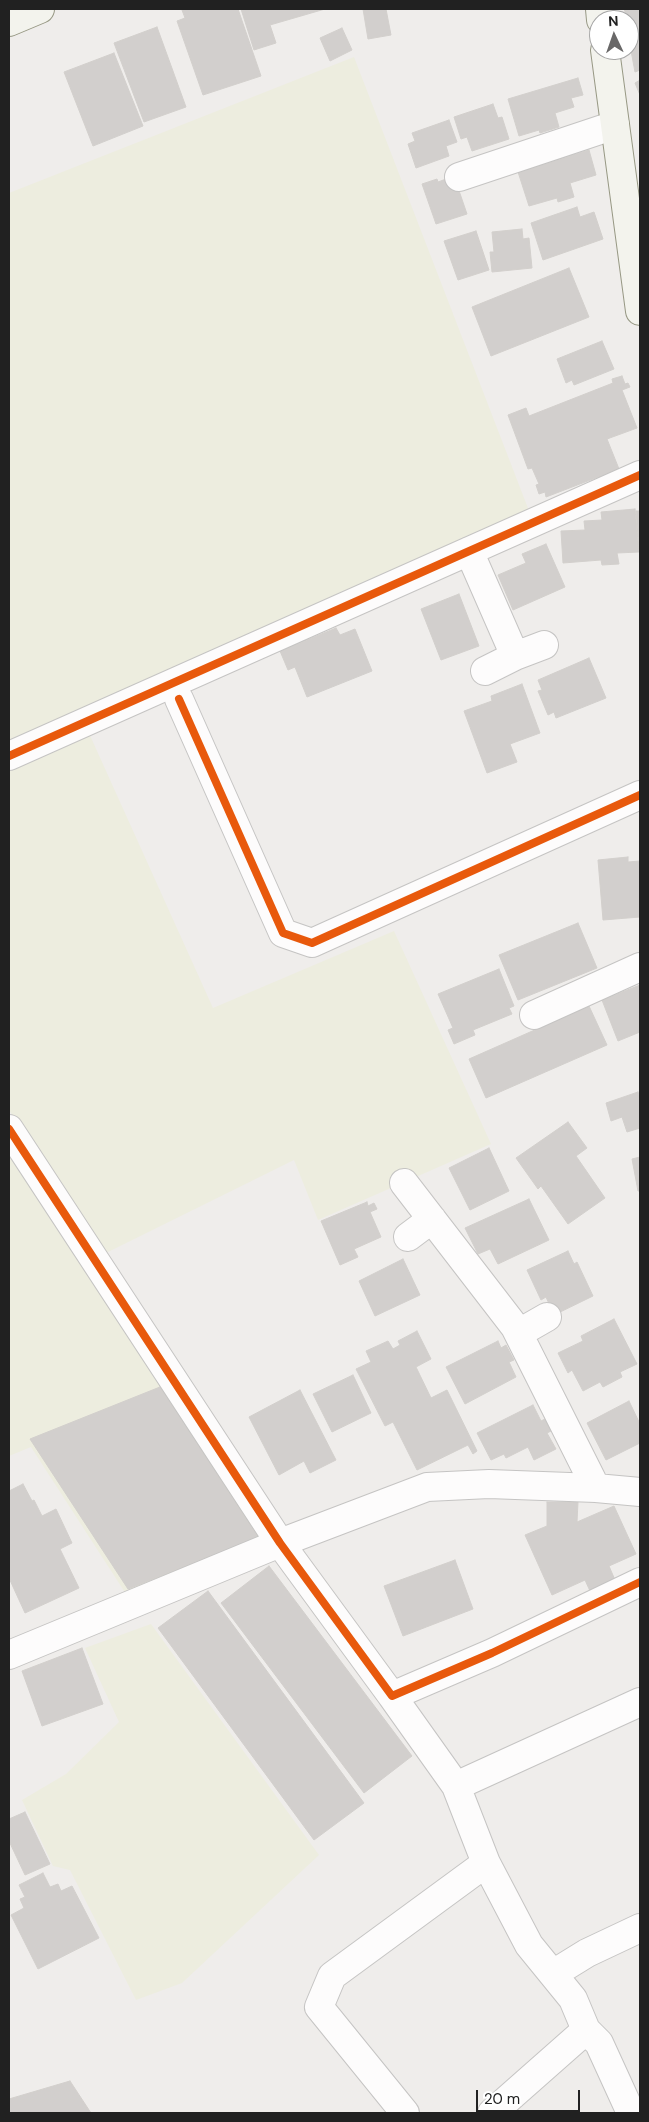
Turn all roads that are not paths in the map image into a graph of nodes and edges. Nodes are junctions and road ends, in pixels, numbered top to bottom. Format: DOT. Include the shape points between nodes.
graph roads {
  1 [pos="40,9"];
  2 [pos="9,22"];
  3 [pos="606,60"];
  4 [pos="615,125"];
  5 [pos="459,177"];
  6 [pos="636,244"];
  7 [pos="640,311"];
  8 [pos="640,475"];
  9 [pos="469,551"];
  10 [pos="544,645"];
  11 [pos="516,656"];
  12 [pos="485,671"];
  13 [pos="179,699"];
  14 [pos="9,756"];
  15 [pos="640,795"];
  16 [pos="640,967"];
  17 [pos="534,1015"];
  18 [pos="9,1129"];
  19 [pos="404,1183"];
  20 [pos="432,1219"];
  21 [pos="408,1237"];
  22 [pos="547,1317"];
  23 [pos="518,1333"];
  24 [pos="596,1488"];
  25 [pos="640,1492"];
  26 [pos="280,1543"];
  27 [pos="640,1582"];
  28 [pos="9,1654"];
  29 [pos="392,1696"];
  30 [pos="640,1702"];
  31 [pos="456,1786"];
  32 [pos="486,1863"];
  33 [pos="640,1928"];
  34 [pos="553,1974"];
  35 [pos="586,2030"];
  36 [pos="405,2113"];
  37 [pos="492,2113"];
  38 [pos="631,2113"];
  1 -- 2 [label="street"];
  3 -- 4 [label="street"];
  4 -- 5 [label="street"];
  4 -- 6 [label="street"];
  6 -- 7 [label="street"];
  8 -- 9 [label="street"];
  9 -- 11 [label="street"];
  9 -- 14 [label="street"];
  10 -- 11 [label="street"];
  11 -- 12 [label="street"];
  13 -- 15 [label="street" via="283,933 312,942"];
  16 -- 17 [label="street"];
  18 -- 26 [label="street"];
  19 -- 20 [label="street"];
  20 -- 21 [label="street"];
  20 -- 23 [label="street"];
  22 -- 23 [label="street"];
  23 -- 24 [label="street"];
  24 -- 25 [label="street"];
  24 -- 26 [label="street" via="489,1484 428,1487"];
  26 -- 28 [label="street"];
  26 -- 29 [label="street"];
  27 -- 29 [label="street" via="492,1653"];
  29 -- 31 [label="street"];
  30 -- 31 [label="street"];
  31 -- 32 [label="street"];
  32 -- 34 [label="street" via="529,1945"];
  32 -- 36 [label="street" via="332,1976 319,2007"];
  33 -- 34 [label="street" via="587,1953"];
  34 -- 35 [label="street" via="573,1999"];
  35 -- 37 [label="street"];
  35 -- 38 [label="street" via="599,2044"];
}
